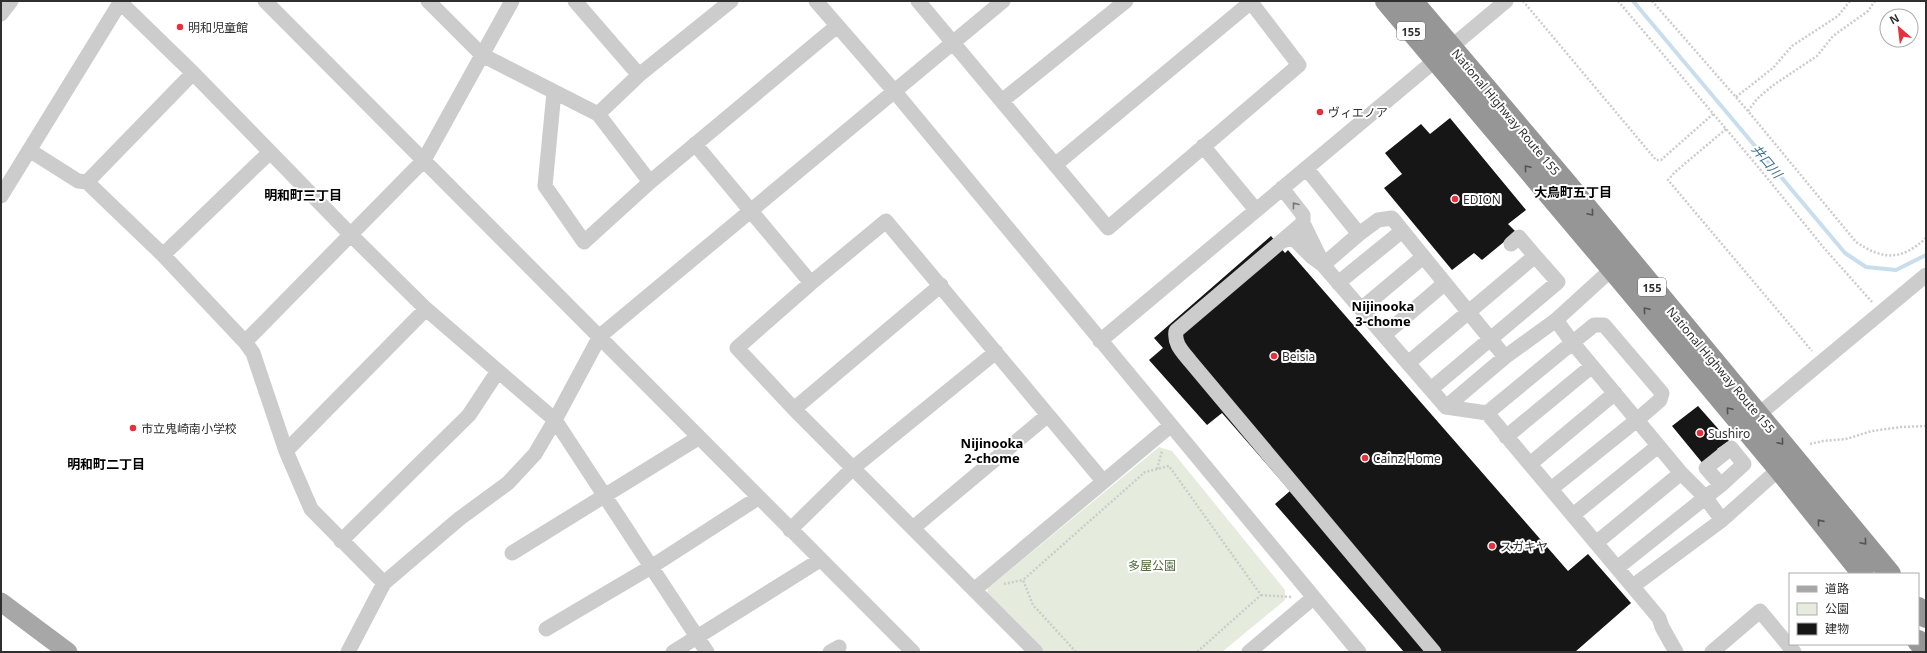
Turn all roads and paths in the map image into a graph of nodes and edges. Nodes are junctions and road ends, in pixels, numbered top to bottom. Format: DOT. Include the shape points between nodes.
graph roads {
  1 [pos="11,1"];
  2 [pos="120,1"];
  3 [pos="265,1"];
  4 [pos="428,1"];
  5 [pos="512,1"];
  6 [pos="731,1"];
  7 [pos="816,1"];
  8 [pos="918,1"];
  9 [pos="1003,1"];
  10 [pos="1126,1"];
  11 [pos="1386,1"];
  12 [pos="1412,1"];
  13 [pos="1506,1"];
  14 [pos="1523,1"];
  15 [pos="1618,1"];
  16 [pos="1652,1"];
  17 [pos="1850,1"];
  18 [pos="1875,1"];
  19 [pos="1250,2"];
  20 [pos="583,4"];
  21 [pos="1,14"];
  22 [pos="837,26"];
  23 [pos="953,43"];
  24 [pos="1443,54"];
  25 [pos="482,55"];
  26 [pos="193,73"];
  27 [pos="639,75"];
  28 [pos="554,92"];
  29 [pos="895,92"];
  30 [pos="1736,97"];
  31 [pos="1003,100"];
  32 [pos="1748,111"];
  33 [pos="598,114"];
  34 [pos="1713,114"];
  35 [pos="1726,129"];
  36 [pos="695,144"];
  37 [pos="1203,146"];
  38 [pos="29,150"];
  39 [pos="270,152"];
  40 [pos="424,160"];
  41 [pos="1055,165"];
  42 [pos="1306,168"];
  43 [pos="87,182"];
  44 [pos="650,182"];
  45 [pos="4,186"];
  46 [pos="1282,188"];
  47 [pos="1256,210"];
  48 [pos="750,212"];
  49 [pos="1303,223"];
  50 [pos="1402,231"];
  51 [pos="1359,234"];
  52 [pos="352,236"];
  53 [pos="1926,238"];
  54 [pos="1282,241"];
  55 [pos="1510,244"];
  56 [pos="164,255"];
  57 [pos="1535,256"];
  58 [pos="1424,257"];
  59 [pos="1323,265"];
  60 [pos="1612,269"];
  61 [pos="1926,275"];
  62 [pos="811,283"];
  63 [pos="1338,283"];
  64 [pos="1445,283"];
  65 [pos="941,286"];
  66 [pos="426,309"];
  67 [pos="1361,309"];
  68 [pos="1468,312"];
  69 [pos="1881,313"];
  70 [pos="1556,320"];
  71 [pos="1384,335"];
  72 [pos="600,336"];
  73 [pos="1490,339"];
  74 [pos="1100,341"];
  75 [pos="245,342"];
  76 [pos="1572,342"];
  77 [pos="996,352"];
  78 [pos="1505,357"];
  79 [pos="1821,362"];
  80 [pos="1408,363"];
  81 [pos="1592,366"];
  82 [pos="498,371"];
  83 [pos="1431,389"];
  84 [pos="1615,394"];
  85 [pos="1446,407"];
  86 [pos="794,409"];
  87 [pos="1487,413"];
  88 [pos="1048,415"];
  89 [pos="1758,415"];
  90 [pos="555,420"];
  91 [pos="1637,420"];
  92 [pos="1170,426"];
  93 [pos="1926,426"];
  94 [pos="1506,436"];
  95 [pos="698,438"];
  96 [pos="1810,444"];
  97 [pos="1658,446"];
  98 [pos="286,451"];
  99 [pos="1530,464"];
  100 [pos="853,468"];
  101 [pos="1779,470"];
  102 [pos="1680,473"];
  103 [pos="1103,481"];
  104 [pos="1721,484"];
  105 [pos="1551,490"];
  106 [pos="605,496"];
  107 [pos="1705,497"];
  108 [pos="758,498"];
  109 [pos="1573,515"];
  110 [pos="1722,520"];
  111 [pos="913,528"];
  112 [pos="790,530"];
  113 [pos="341,541"];
  114 [pos="1596,543"];
  115 [pos="512,553"];
  116 [pos="820,560"];
  117 [pos="651,567"];
  118 [pos="1617,568"];
  119 [pos="1861,573"];
  120 [pos="1889,573"];
  121 [pos="384,583"];
  122 [pos="1633,586"];
  123 [pos="974,590"];
  124 [pos="1261,595"];
  125 [pos="1313,598"];
  126 [pos="1,602"];
  127 [pos="1919,609"];
  128 [pos="1926,617"];
  129 [pos="546,629"];
  130 [pos="697,637"];
  131 [pos="1919,642"];
  132 [pos="1926,651"];
  133 [pos="68,652"];
  134 [pos="348,652"];
  135 [pos="673,652"];
  136 [pos="707,652"];
  137 [pos="913,652"];
  138 [pos="1036,652"];
  139 [pos="1076,652"];
  140 [pos="1197,652"];
  141 [pos="1249,652"];
  142 [pos="1359,652"];
  143 [pos="1434,652"];
  144 [pos="1676,652"];
  145 [pos="1712,652"];
  146 [pos="1794,652"];
  1 -- 21 [label="street"];
  2 -- 26 [label="street"];
  2 -- 38 [label="street"];
  3 -- 40 [label="street"];
  4 -- 25 [label="street"];
  5 -- 25 [label="street"];
  6 -- 27 [label="street"];
  7 -- 22 [label="street"];
  8 -- 23 [label="street"];
  9 -- 23 [label="street"];
  10 -- 31 [label="street"];
  11 -- 24 [label="highway, National Highway Route 155 / 155"];
  12 -- 24 [label="highway, National Highway Route 155 / 155"];
  13 -- 24 [label="street"];
  14 -- 34 [label="path" via="1656,160 1661,160 1669,154"];
  15 -- 34 [label="path"];
  16 -- 30 [label="path"];
  17 -- 30 [label="path" via="1838,16 1792,46 1774,68"];
  18 -- 32 [label="path" via="1868,11 1833,36 1817,56 1772,86"];
  19 -- 37 [label="street" via="1299,65"];
  19 -- 41 [label="street"];
  20 -- 27 [label="street"];
  22 -- 29 [label="street"];
  22 -- 36 [label="street"];
  23 -- 29 [label="street"];
  23 -- 31 [label="street"];
  24 -- 42 [label="street"];
  60 -- 24 [label="highway, National Highway Route 155 / 155, one-way"];
  24 -- 89 [label="highway, National Highway Route 155 / 155, one-way"];
  25 -- 28 [label="street"];
  25 -- 40 [label="street"];
  26 -- 39 [label="street"];
  26 -- 43 [label="street"];
  27 -- 33 [label="street"];
  28 -- 33 [label="street"];
  28 -- 44 [label="street" via="546,186 584,242"];
  29 -- 48 [label="street"];
  29 -- 74 [label="street"];
  30 -- 32 [label="path"];
  31 -- 41 [label="street"];
  32 -- 53 [label="path" via="1856,242 1868,250 1892,256 1903,254"];
  33 -- 44 [label="street"];
  34 -- 35 [label="path"];
  35 -- 69 [label="path"];
  35 -- 79 [label="path" via="1668,180"];
  36 -- 44 [label="street"];
  36 -- 48 [label="street"];
  37 -- 41 [label="street" via="1108,228"];
  37 -- 47 [label="street"];
  38 -- 43 [label="street" via="78,181"];
  38 -- 45 [label="street"];
  39 -- 52 [label="street"];
  39 -- 56 [label="street"];
  40 -- 52 [label="street"];
  40 -- 72 [label="street"];
  42 -- 46 [label="street"];
  42 -- 51 [label="street"];
  43 -- 56 [label="street"];
  46 -- 47 [label="street"];
  49 -- 46 [label="street, one-way" via="1303,215"];
  47 -- 74 [label="street"];
  48 -- 62 [label="street"];
  48 -- 72 [label="street"];
  49 -- 54 [label="street"];
  49 -- 59 [label="street"];
  50 -- 51 [label="street" via="1392,218 1378,220"];
  50 -- 58 [label="street"];
  50 -- 63 [label="street"];
  51 -- 59 [label="street"];
  52 -- 66 [label="street"];
  52 -- 75 [label="street"];
  54 -- 59 [label="street" via="1293,238"];
  54 -- 143 [label="street" via="1176,331 1175,339 1178,347"];
  55 -- 57 [label="street" via="1519,237"];
  56 -- 75 [label="street"];
  57 -- 68 [label="street"];
  57 -- 73 [label="street" via="1558,282"];
  58 -- 64 [label="street"];
  58 -- 67 [label="street"];
  59 -- 63 [label="street"];
  60 -- 70 [label="street"];
  101 -- 60 [label="highway, National Highway Route 155 / 155, one-way"];
  61 -- 69 [label="street"];
  62 -- 65 [label="street" via="886,221"];
  62 -- 86 [label="street" via="737,348"];
  63 -- 67 [label="street"];
  64 -- 68 [label="street"];
  64 -- 71 [label="street"];
  65 -- 77 [label="street"];
  65 -- 86 [label="street"];
  66 -- 82 [label="street"];
  66 -- 98 [label="street"];
  67 -- 71 [label="street"];
  68 -- 73 [label="street"];
  68 -- 80 [label="street"];
  69 -- 79 [label="street"];
  70 -- 76 [label="street"];
  70 -- 78 [label="street"];
  71 -- 80 [label="street"];
  72 -- 90 [label="street"];
  72 -- 95 [label="street"];
  73 -- 78 [label="street"];
  73 -- 83 [label="street"];
  74 -- 92 [label="street"];
  75 -- 98 [label="street" via="253,353"];
  76 -- 81 [label="street"];
  76 -- 87 [label="street"];
  76 -- 91 [label="street" via="1594,325 1604,325 1662,393 1660,400"];
  77 -- 88 [label="street"];
  77 -- 100 [label="street"];
  78 -- 85 [label="street"];
  79 -- 89 [label="street"];
  80 -- 83 [label="street"];
  81 -- 84 [label="street"];
  81 -- 94 [label="street"];
  82 -- 90 [label="street"];
  82 -- 113 [label="street" via="469,415"];
  83 -- 85 [label="street"];
  84 -- 91 [label="street"];
  84 -- 99 [label="street"];
  85 -- 87 [label="street"];
  86 -- 100 [label="street"];
  87 -- 94 [label="street"];
  88 -- 103 [label="street"];
  88 -- 111 [label="street"];
  89 -- 120 [label="highway, National Highway Route 155 / 155, one-way"];
  90 -- 106 [label="street"];
  90 -- 121 [label="street" via="535,454 508,483 460,519"];
  91 -- 97 [label="street"];
  91 -- 105 [label="street"];
  92 -- 103 [label="street"];
  92 -- 125 [label="street"];
  93 -- 96 [label="path" via="1872,431 1846,439"];
  94 -- 99 [label="street"];
  95 -- 106 [label="street"];
  95 -- 108 [label="street"];
  97 -- 102 [label="street"];
  97 -- 109 [label="street"];
  98 -- 113 [label="street" via="311,509"];
  99 -- 105 [label="street"];
  100 -- 111 [label="street"];
  100 -- 112 [label="street"];
  101 -- 110 [label="street"];
  119 -- 101 [label="highway, National Highway Route 155 / 155, one-way"];
  102 -- 107 [label="street"];
  102 -- 114 [label="street"];
  103 -- 123 [label="street"];
  104 -- 107 [label="street"];
  105 -- 109 [label="street"];
  106 -- 115 [label="street"];
  106 -- 117 [label="street"];
  107 -- 110 [label="street"];
  107 -- 118 [label="street"];
  108 -- 112 [label="street"];
  108 -- 117 [label="street"];
  109 -- 114 [label="street"];
  110 -- 122 [label="street"];
  111 -- 123 [label="street"];
  112 -- 116 [label="street"];
  113 -- 121 [label="street"];
  114 -- 118 [label="street"];
  116 -- 130 [label="street"];
  116 -- 137 [label="street"];
  117 -- 129 [label="street"];
  117 -- 130 [label="street"];
  118 -- 122 [label="street"];
  121 -- 134 [label="street"];
  122 -- 144 [label="street" via="1659,618"];
  123 -- 138 [label="street"];
  124 -- 125 [label="path"];
  124 -- 139 [label="path" via="1169,466 1145,472 1023,580 1033,605"];
  124 -- 140 [label="path"];
  125 -- 141 [label="street"];
  125 -- 142 [label="street"];
  126 -- 133 [label="main road"];
  127 -- 128 [label="highway"];
  130 -- 135 [label="street"];
  130 -- 136 [label="street"];
  131 -- 132 [label="highway"];
  145 -- 146 [label="street" via="1760,611"];
}
